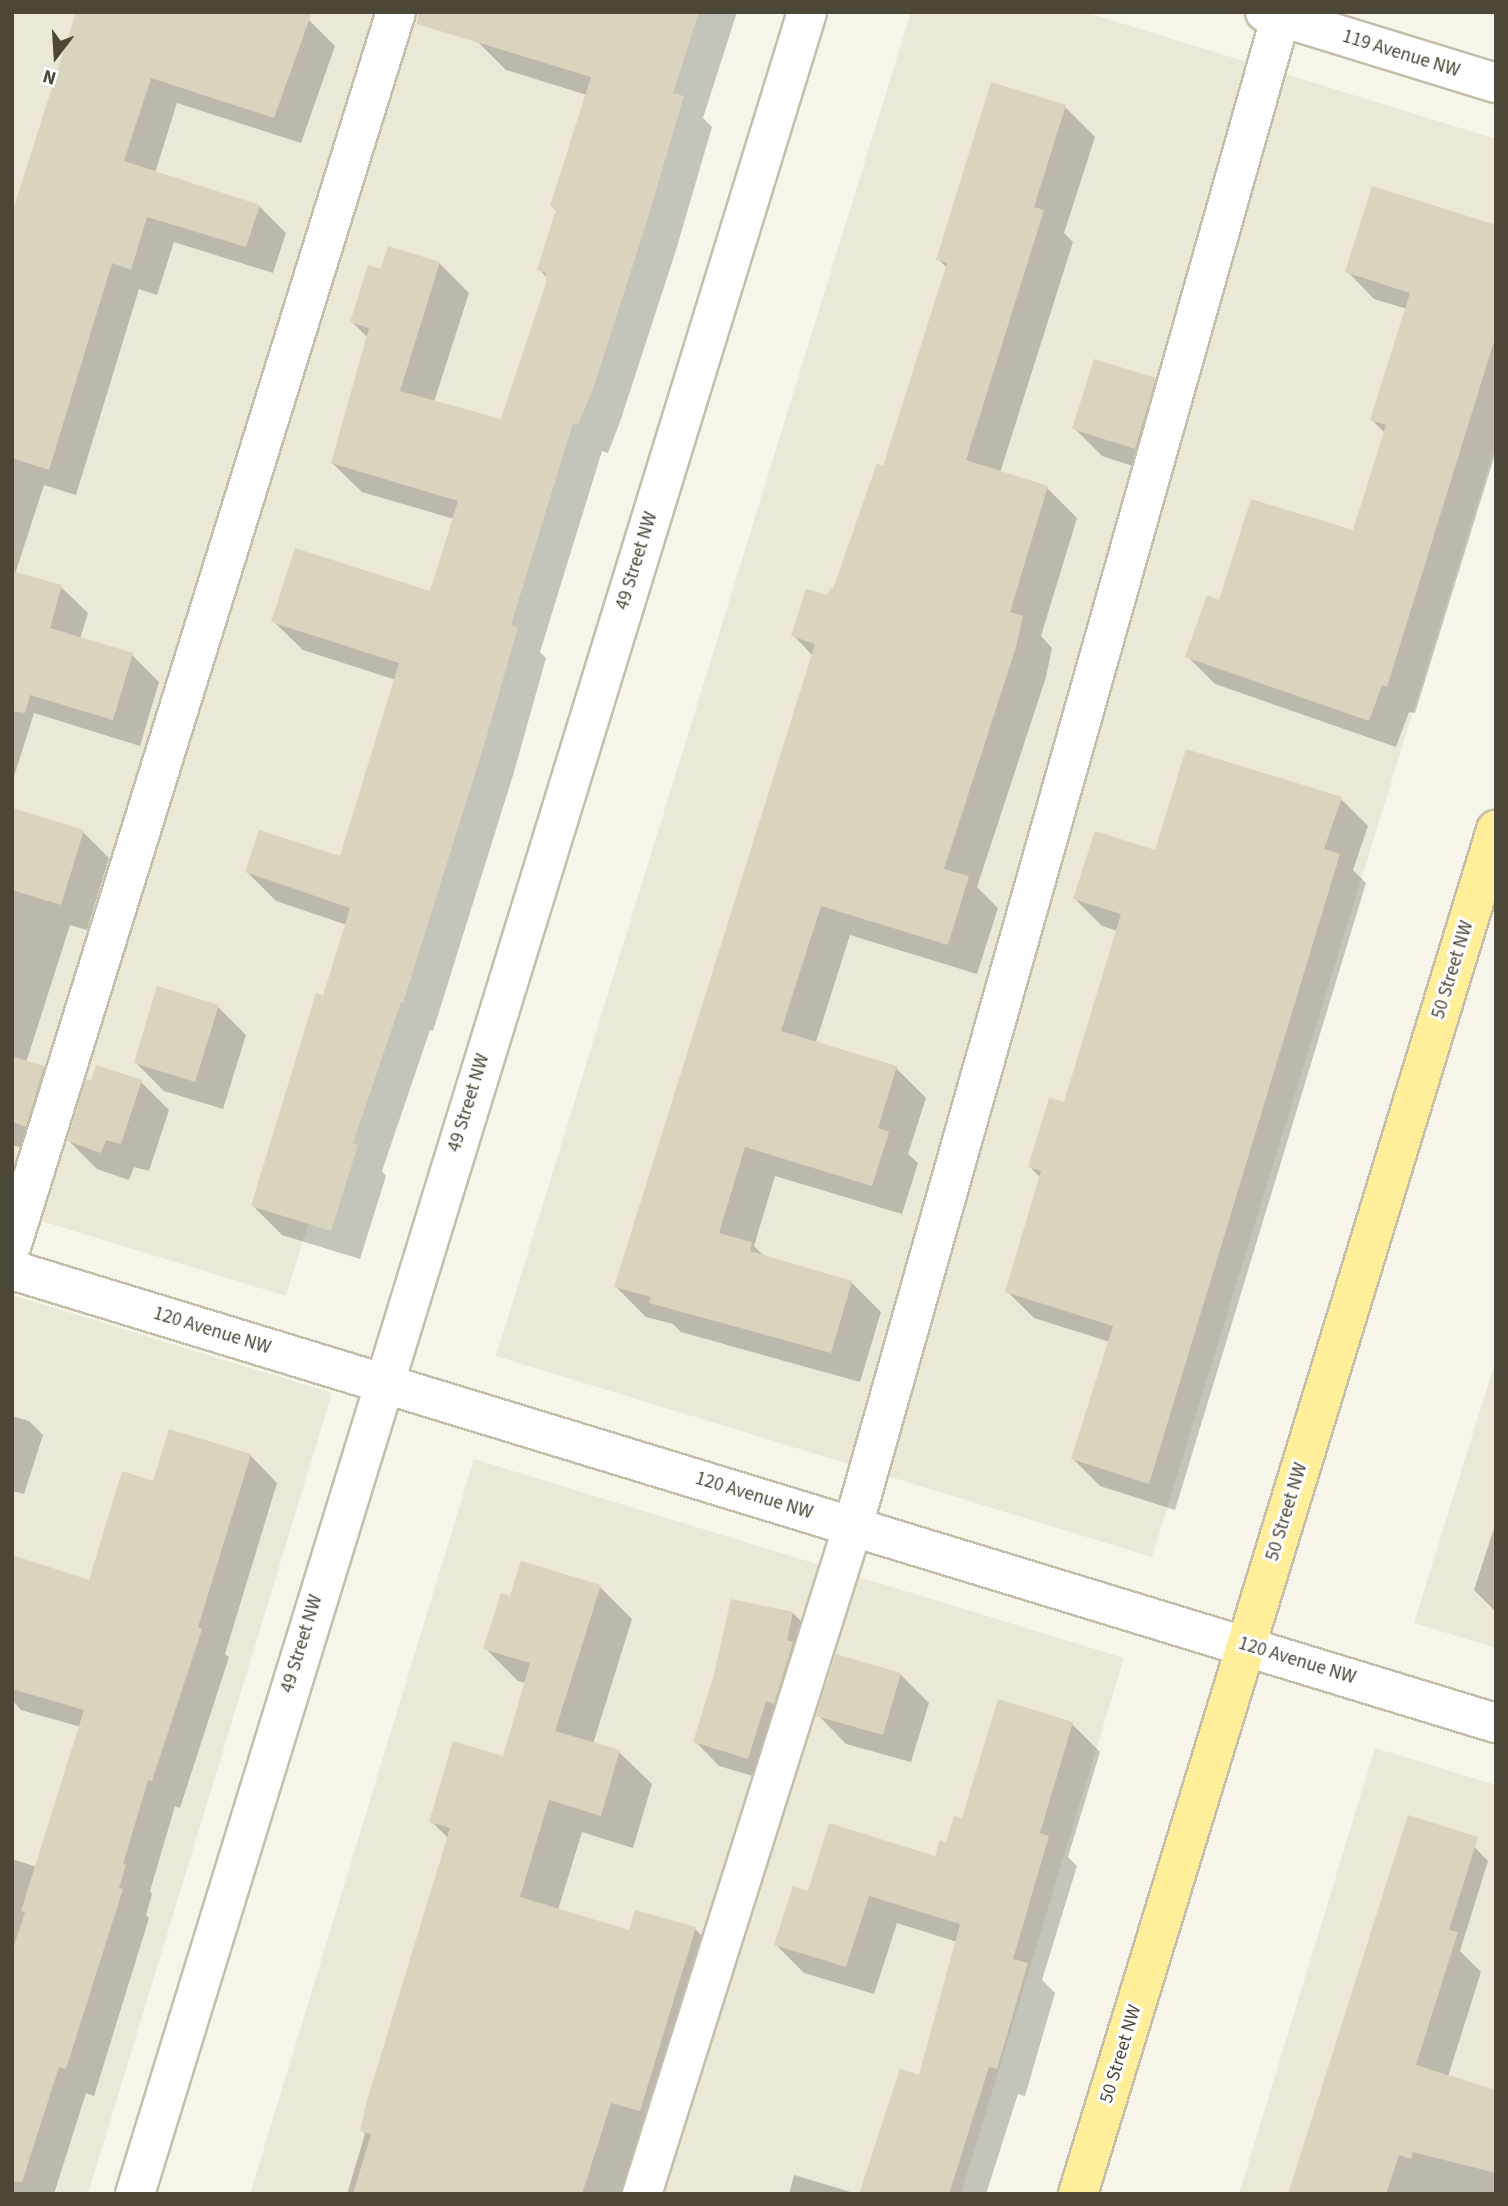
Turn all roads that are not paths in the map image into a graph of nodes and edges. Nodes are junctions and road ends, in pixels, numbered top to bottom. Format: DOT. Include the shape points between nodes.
graph roads {
  1 [pos="396,12"];
  2 [pos="807,12"];
  3 [pos="1276,14"];
  4 [pos="1496,83"];
  5 [pos="1496,830"];
  6 [pos="12,1244"];
  7 [pos="12,1270"];
  8 [pos="382,1384"];
  9 [pos="853,1526"];
  10 [pos="1246,1646"];
  11 [pos="1496,1723"];
  12 [pos="135,2194"];
  13 [pos="642,2194"];
  14 [pos="1078,2194"];
  1 -- 6 [label="street"];
  2 -- 8 [label="street, 49 Street NW"];
  3 -- 4 [label="street, 119 Avenue NW"];
  3 -- 9 [label="street"];
  5 -- 10 [label="main road, 50 Street NW"];
  7 -- 8 [label="street, 120 Avenue NW"];
  8 -- 9 [label="street, 120 Avenue NW"];
  8 -- 12 [label="street, 49 Street NW"];
  9 -- 10 [label="street, 120 Avenue NW"];
  9 -- 13 [label="street"];
  10 -- 11 [label="street, 120 Avenue NW"];
  10 -- 14 [label="main road, 50 Street NW"];
}
